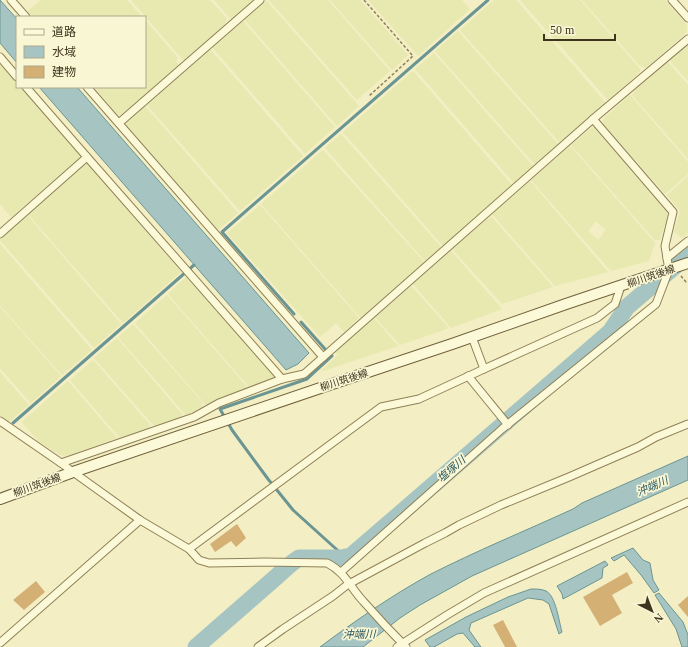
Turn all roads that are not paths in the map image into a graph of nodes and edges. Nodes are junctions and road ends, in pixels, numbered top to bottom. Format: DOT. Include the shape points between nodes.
graph roads {
  1 [pos="11,0"];
  2 [pos="260,0"];
  3 [pos="672,0"];
  4 [pos="25,16"];
  5 [pos="688,18"];
  6 [pos="688,39"];
  7 [pos="0,57"];
  8 [pos="16,75"];
  9 [pos="27,88"];
  10 [pos="88,88"];
  11 [pos="593,119"];
  12 [pos="119,123"];
  13 [pos="87,158"];
  14 [pos="0,234"];
  15 [pos="688,241"];
  16 [pos="667,258"];
  17 [pos="688,263"];
  18 [pos="669,270"];
  19 [pos="621,286"];
  20 [pos="472,337"];
  21 [pos="323,357"];
  22 [pos="484,369"];
  23 [pos="468,376"];
  24 [pos="282,379"];
  25 [pos="0,421"];
  26 [pos="688,424"];
  27 [pos="508,425"];
  28 [pos="61,462"];
  29 [pos="73,472"];
  30 [pos="0,498"];
  31 [pos="688,502"];
  32 [pos="140,520"];
  33 [pos="189,550"];
  34 [pos="341,572"];
  35 [pos="350,584"];
  36 [pos="0,643"];
  37 [pos="402,646"];
  38 [pos="258,647"];
  1 -- 4 [label="street"];
  2 -- 12 [label="street"];
  3 -- 5 [label="street"];
  6 -- 11 [label="street"];
  7 -- 8 [label="street"];
  9 -- 13 [label="street"];
  10 -- 12 [label="street"];
  11 -- 16 [label="street" via="673,212 665,246"];
  11 -- 21 [label="street"];
  12 -- 21 [label="street"];
  13 -- 14 [label="street"];
  13 -- 24 [label="street"];
  15 -- 16 [label="street"];
  16 -- 18 [label="street"];
  17 -- 18 [label="main road, 柳川筑後線"];
  18 -- 19 [label="main road, 柳川筑後線"];
  18 -- 27 [label="street" via="656,304"];
  19 -- 20 [label="main road, 柳川筑後線"];
  19 -- 22 [label="street" via="615,304 597,318"];
  20 -- 22 [label="street"];
  20 -- 29 [label="main road, 柳川筑後線"];
  21 -- 24 [label="street" via="304,374"];
  22 -- 23 [label="street"];
  23 -- 27 [label="street"];
  23 -- 33 [label="street" via="419,399 381,407"];
  24 -- 28 [label="street" via="218,403 194,417"];
  25 -- 28 [label="street"];
  26 -- 35 [label="street" via="494,508"];
  27 -- 34 [label="street"];
  28 -- 29 [label="street"];
  29 -- 30 [label="main road, 柳川筑後線"];
  29 -- 32 [label="street"];
  31 -- 37 [label="street" via="484,594 447,615"];
  32 -- 33 [label="street"];
  32 -- 36 [label="street"];
  33 -- 34 [label="street" via="198,560 209,563 327,562"];
  34 -- 35 [label="street"];
  35 -- 37 [label="street"];
  35 -- 38 [label="street"];
}
